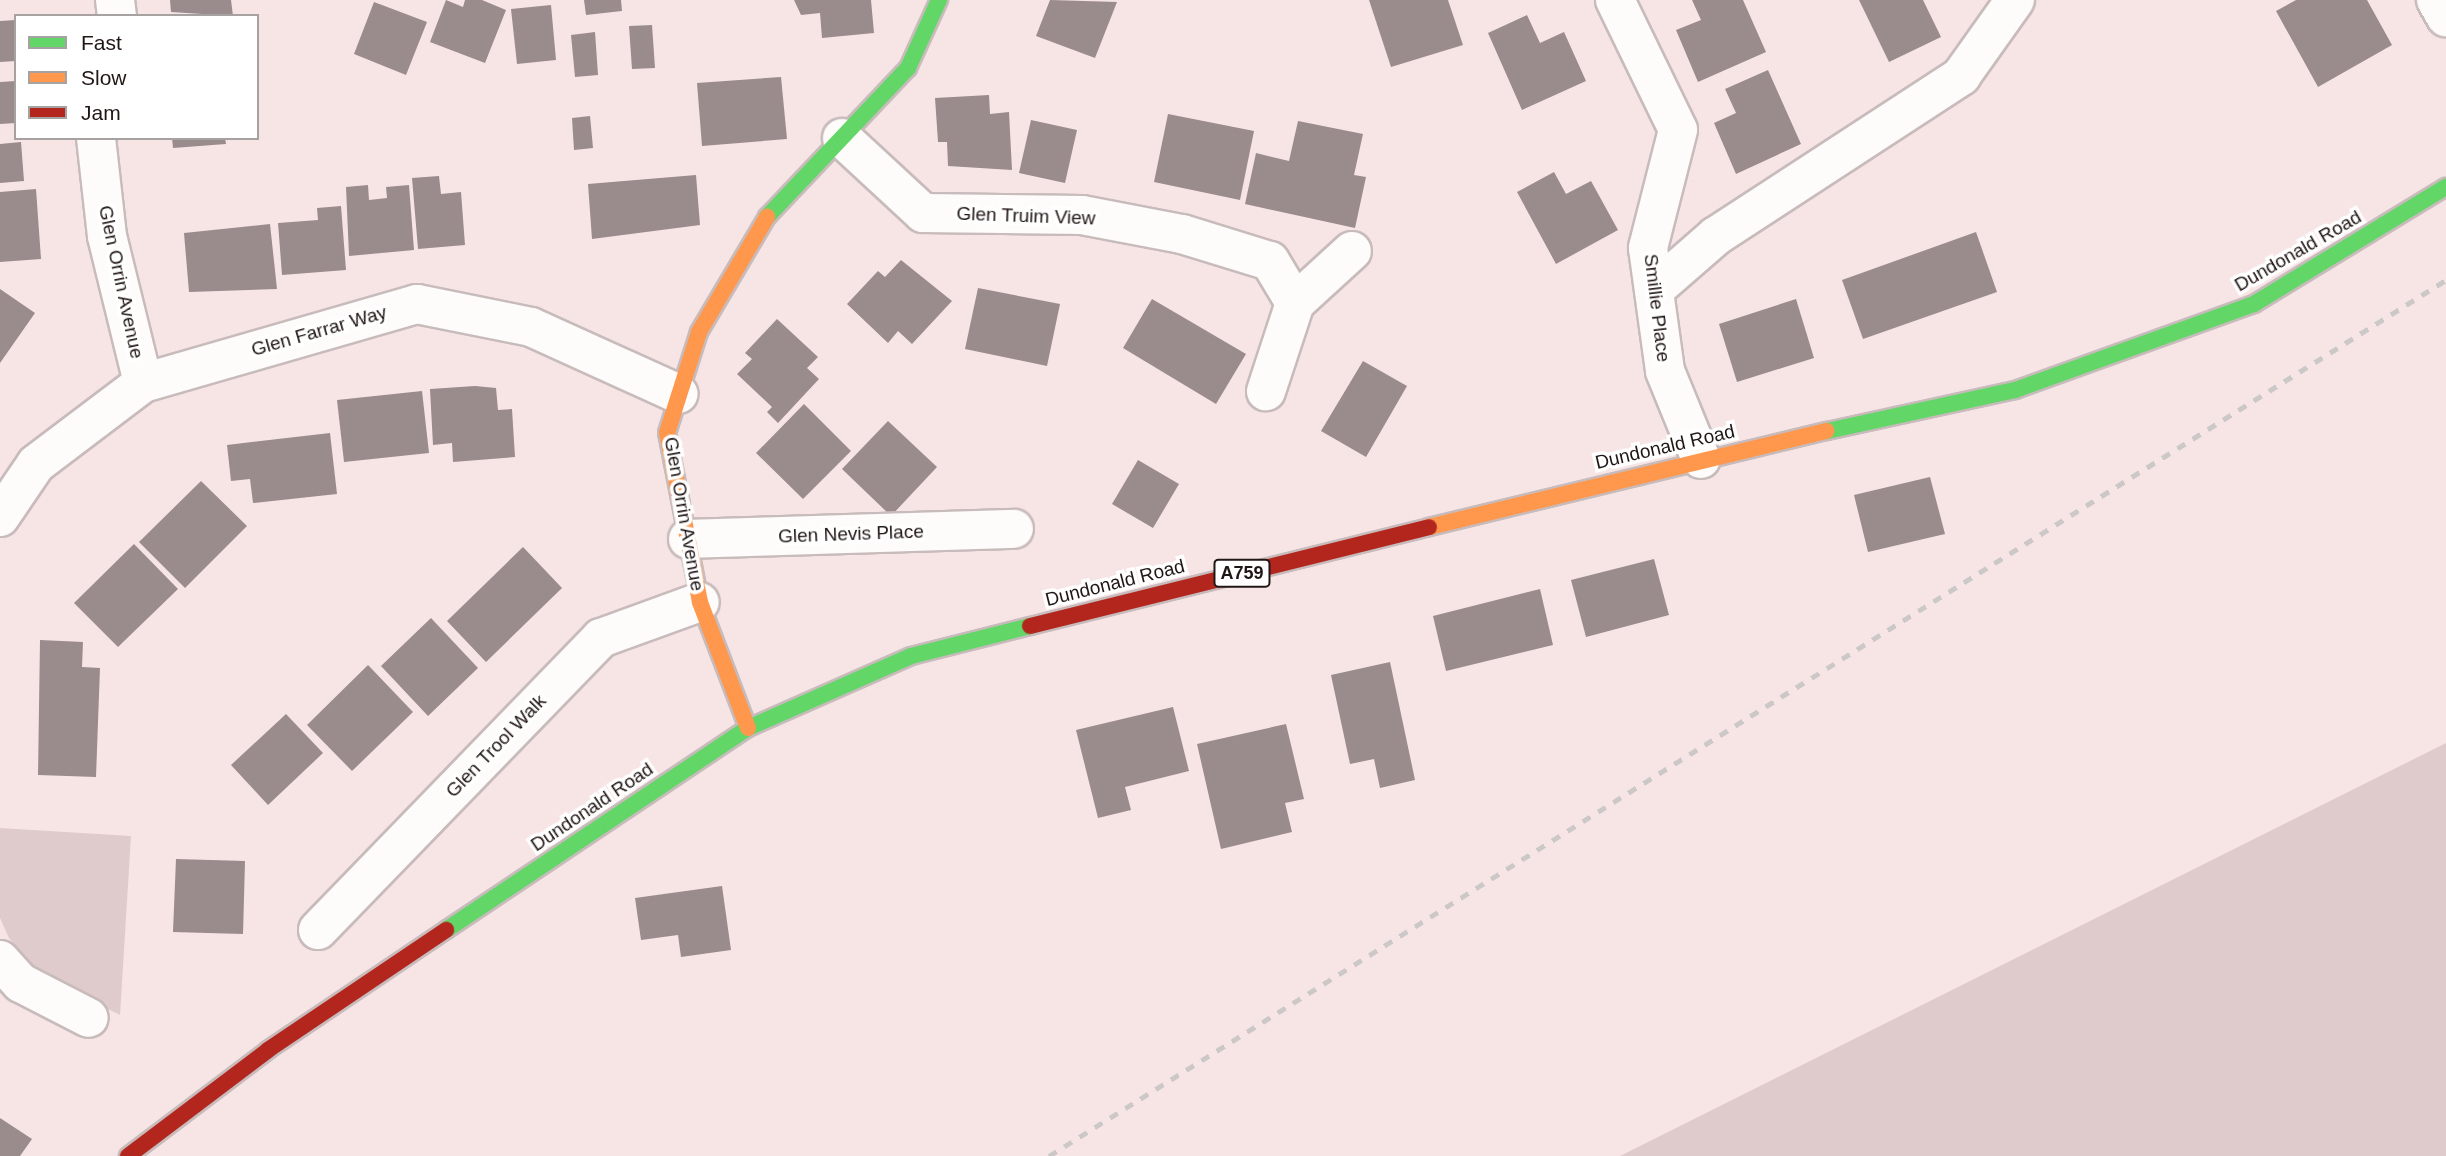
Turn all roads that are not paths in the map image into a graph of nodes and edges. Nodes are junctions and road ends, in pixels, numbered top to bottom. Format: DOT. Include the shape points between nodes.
graph roads {
  1 [pos="939,0"];
  2 [pos="1615,0"];
  3 [pos="2015,0"];
  4 [pos="2436,0"];
  5 [pos="2446,17"];
  6 [pos="842,138"];
  7 [pos="96,140"];
  8 [pos="2446,187"];
  9 [pos="1352,251"];
  10 [pos="1654,290"];
  11 [pos="1295,303"];
  12 [pos="143,383"];
  13 [pos="1266,391"];
  14 [pos="679,394"];
  15 [pos="1701,459"];
  16 [pos="0,517"];
  17 [pos="1014,529"];
  18 [pos="688,539"];
  19 [pos="700,602"];
  20 [pos="748,728"];
  21 [pos="318,930"];
  22 [pos="7,983"];
  23 [pos="89,1018"];
  24 [pos="151,1149"];
  1 -- 6 [label="main road, Glen Orrin Avenue" via="908,68"];
  2 -- 10 [label="street, Smillie Place" via="1678,130 1648,248"];
  3 -- 10 [label="street" via="1961,76 1716,236"];
  4 -- 5 [label="street"];
  6 -- 11 [label="street, Glen Truim View" via="923,213 1082,215 1182,233 1270,261"];
  6 -- 14 [label="main road, Glen Orrin Avenue" via="760,224 699,332"];
  7 -- 12 [label="street, Glen Orrin Avenue" via="107,236"];
  8 -- 15 [label="main road, Dundonald Road / A759" via="2255,304 2015,390"];
  9 -- 11 [label="street"];
  10 -- 15 [label="street, Smillie Place" via="1665,371"];
  11 -- 13 [label="street"];
  12 -- 14 [label="street, Glen Farrar Way" via="417,304 531,327"];
  12 -- 16 [label="street, Glen Farrar Way" via="37,464"];
  14 -- 18 [label="main road, Glen Orrin Avenue" via="667,432"];
  15 -- 20 [label="main road, Dundonald Road / A759" via="911,656"];
  17 -- 18 [label="street, Glen Nevis Place"];
  18 -- 19 [label="main road, Glen Orrin Avenue"];
  19 -- 20 [label="main road, Glen Orrin Avenue"];
  19 -- 21 [label="street, Glen Trool Walk" via="601,638"];
  20 -- 24 [label="main road, Dundonald Road / A759" via="268,1050"];
  22 -- 23 [label="street"];
}
